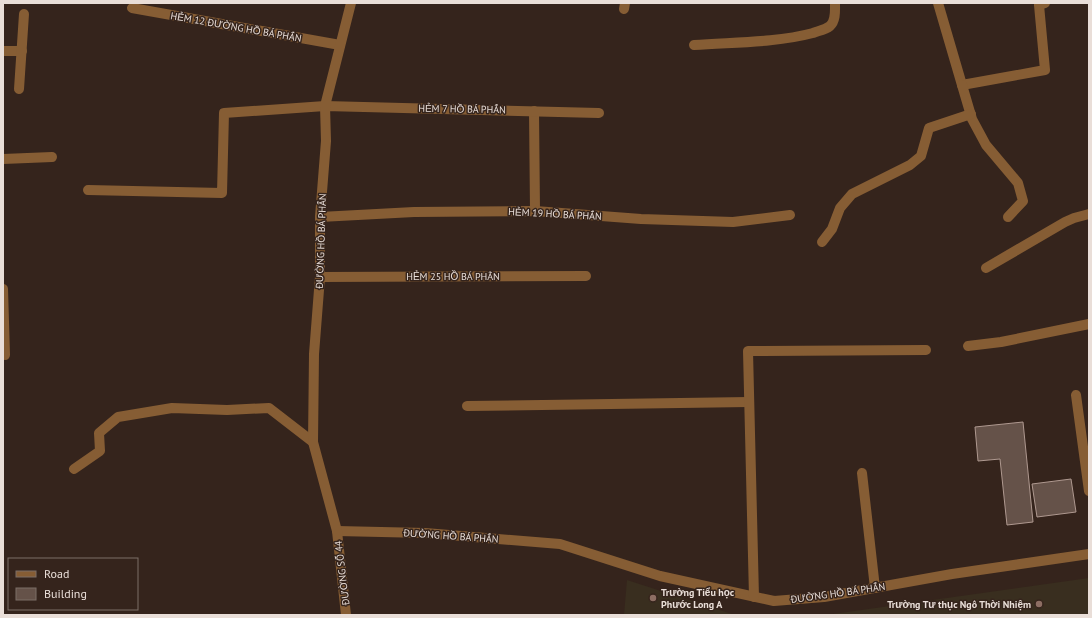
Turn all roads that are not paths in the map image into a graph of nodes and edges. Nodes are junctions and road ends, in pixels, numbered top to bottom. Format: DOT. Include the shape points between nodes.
graph roads {
  1 [pos="351,3"];
  2 [pos="835,3"];
  3 [pos="938,3"];
  4 [pos="1045,3"];
  5 [pos="132,8"];
  6 [pos="24,14"];
  7 [pos="340,45"];
  8 [pos="694,45"];
  9 [pos="3,50"];
  10 [pos="22,51"];
  11 [pos="962,85"];
  12 [pos="19,89"];
  13 [pos="325,106"];
  14 [pos="534,111"];
  15 [pos="599,113"];
  16 [pos="971,114"];
  17 [pos="52,157"];
  18 [pos="3,159"];
  19 [pos="88,190"];
  20 [pos="535,211"];
  21 [pos="1089,214"];
  22 [pos="790,215"];
  23 [pos="320,217"];
  24 [pos="1008,217"];
  25 [pos="822,242"];
  26 [pos="986,268"];
  27 [pos="586,276"];
  28 [pos="320,277"];
  29 [pos="3,289"];
  30 [pos="1089,324"];
  31 [pos="968,346"];
  32 [pos="926,350"];
  33 [pos="5,355"];
  34 [pos="1076,395"];
  35 [pos="749,402"];
  36 [pos="467,406"];
  37 [pos="313,442"];
  38 [pos="74,468"];
  39 [pos="862,473"];
  40 [pos="1089,491"];
  41 [pos="337,531"];
  42 [pos="1089,554"];
  43 [pos="875,588"];
  44 [pos="754,597"];
  45 [pos="346,615"];
  1 -- 7 [label="street, ĐƯỜNG HỒ BÁ PHẤN"];
  2 -- 8 [label="street" via="833,22 830,26 801,36"];
  3 -- 11 [label="street"];
  4 -- 11 [label="street" via="1039,5 1045,70"];
  5 -- 7 [label="street, HẺM 12 ĐƯỜNG HỒ BÁ PHẤN"];
  6 -- 10 [label="street"];
  7 -- 13 [label="street, ĐƯỜNG HỒ BÁ PHẤN"];
  9 -- 10 [label="street"];
  10 -- 12 [label="street"];
  11 -- 16 [label="street"];
  13 -- 14 [label="street, HẺM 7 HỒ BÁ PHẤN"];
  13 -- 19 [label="street, HẺM 7 HỒ BÁ PHẤN" via="224,113 222,194"];
  13 -- 23 [label="street, ĐƯỜNG HỒ BÁ PHẤN" via="326,141"];
  14 -- 15 [label="street, HẺM 7 HỒ BÁ PHẤN"];
  14 -- 20 [label="street"];
  16 -- 24 [label="street" via="986,145 1018,183 1023,201"];
  16 -- 25 [label="street" via="929,128 922,156 910,165 852,194 840,208 832,229"];
  17 -- 18 [label="street"];
  20 -- 22 [label="street, HẺM 19 HỒ BÁ PHẤN" via="641,219 733,222"];
  20 -- 23 [label="street, HẺM 19 HỒ BÁ PHẤN" via="414,212"];
  21 -- 26 [label="street" via="1065,222"];
  23 -- 28 [label="street, ĐƯỜNG HỒ BÁ PHẤN"];
  27 -- 28 [label="street, HẺM 25 HỒ BÁ PHẤN"];
  28 -- 37 [label="street, ĐƯỜNG HỒ BÁ PHẤN" via="314,354"];
  29 -- 33 [label="street"];
  30 -- 31 [label="street"];
  32 -- 35 [label="street" via="748,351"];
  34 -- 40 [label="street"];
  35 -- 36 [label="street"];
  35 -- 44 [label="street"];
  37 -- 38 [label="street" via="269,408 172,408 118,417 99,433 100,451"];
  37 -- 41 [label="street, ĐƯỜNG HỒ BÁ PHẤN"];
  39 -- 43 [label="street"];
  41 -- 44 [label="street, ĐƯỜNG HỒ BÁ PHẤN" via="425,533 560,544 660,576"];
  41 -- 45 [label="street, ĐƯỜNG SỐ 44"];
  42 -- 43 [label="street, ĐƯỜNG HỒ BÁ PHẤN"];
  43 -- 44 [label="street, ĐƯỜNG HỒ BÁ PHẤN" via="824,597 774,601"];
}
